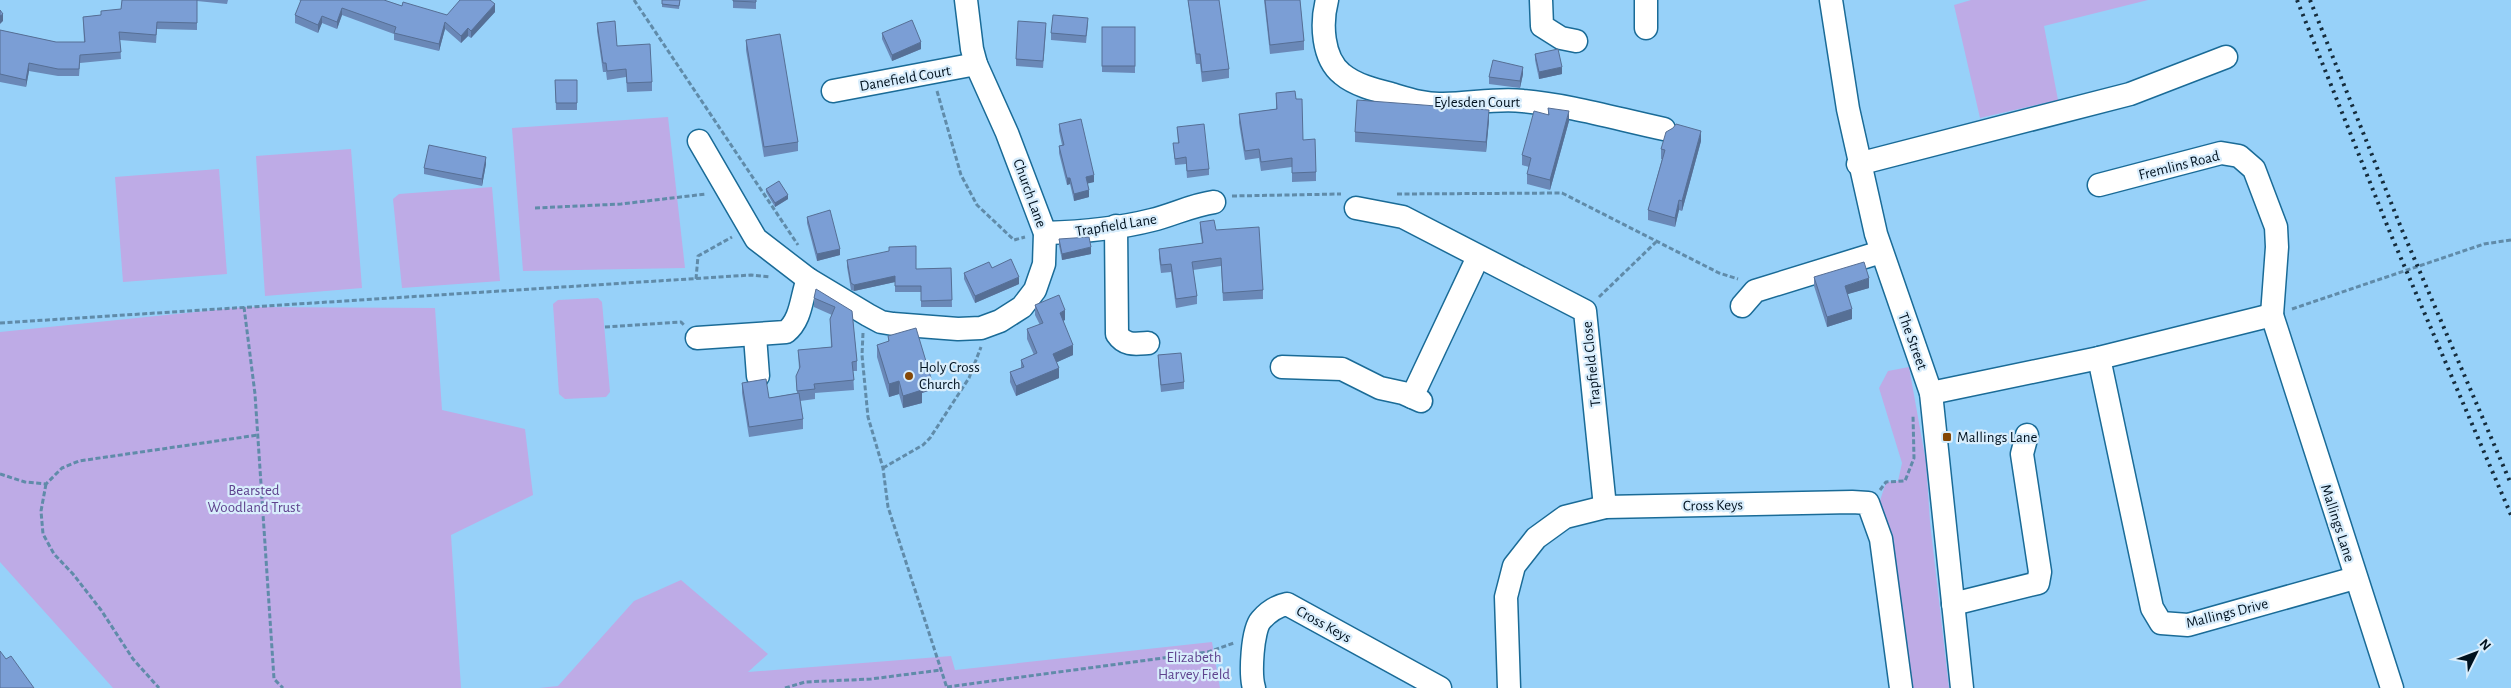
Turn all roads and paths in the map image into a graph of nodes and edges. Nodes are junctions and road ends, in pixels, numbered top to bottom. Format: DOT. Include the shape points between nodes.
graph roads {
  1 [pos="634,0"];
  2 [pos="966,0"];
  3 [pos="1327,0"];
  4 [pos="1541,0"];
  5 [pos="1646,0"];
  6 [pos="1831,0"];
  7 [pos="1646,28"];
  8 [pos="1576,41"];
  9 [pos="2226,57"];
  10 [pos="976,64"];
  11 [pos="932,73"];
  12 [pos="833,91"];
  13 [pos="1664,130"];
  14 [pos="699,141"];
  15 [pos="1858,164"];
  16 [pos="2099,185"];
  17 [pos="727,191"];
  18 [pos="1388,194"];
  19 [pos="1353,201"];
  20 [pos="1214,202"];
  21 [pos="535,208"];
  22 [pos="1116,226"];
  23 [pos="748,228"];
  24 [pos="1044,233"];
  25 [pos="2511,240"];
  26 [pos="1656,242"];
  27 [pos="802,251"];
  28 [pos="1880,252"];
  29 [pos="1478,257"];
  30 [pos="696,279"];
  31 [pos="808,279"];
  32 [pos="1745,279"];
  33 [pos="1742,306"];
  34 [pos="244,307"];
  35 [pos="1585,311"];
  36 [pos="868,315"];
  37 [pos="2272,315"];
  38 [pos="0,323"];
  39 [pos="604,327"];
  40 [pos="981,328"];
  41 [pos="755,336"];
  42 [pos="697,338"];
  43 [pos="1148,343"];
  44 [pos="2099,358"];
  45 [pos="1282,367"];
  46 [pos="758,376"];
  47 [pos="1931,393"];
  48 [pos="258,435"];
  49 [pos="2027,435"];
  50 [pos="882,468"];
  51 [pos="0,474"];
  52 [pos="46,484"];
  53 [pos="1868,503"];
  54 [pos="1605,507"];
  55 [pos="2355,578"];
  56 [pos="1953,604"];
  57 [pos="1208,652"];
  58 [pos="941,670"];
  59 [pos="947,687"];
  60 [pos="159,688"];
  61 [pos="283,688"];
  62 [pos="785,688"];
  63 [pos="1254,688"];
  64 [pos="1440,688"];
  65 [pos="1509,688"];
  66 [pos="1901,688"];
  67 [pos="1962,688"];
  68 [pos="2392,688"];
  1 -- 27 [label="path"];
  2 -- 10 [label="street, Church Lane"];
  3 -- 13 [label="street, Eylesden Court" via="1324,39 1334,65 1342,74 1376,90 1411,100 1442,104 1522,101 1580,110"];
  4 -- 8 [label="street" via="1542,26 1561,38"];
  5 -- 7 [label="street"];
  6 -- 15 [label="street, The Street"];
  9 -- 15 [label="street" via="2130,94"];
  10 -- 11 [label="street, Danefield Court"];
  10 -- 24 [label="street, Church Lane" via="1007,133"];
  11 -- 12 [label="street, Danefield Court"];
  11 -- 24 [label="path" via="961,175 977,205 1014,240"];
  14 -- 17 [label="street, Church Lane"];
  15 -- 28 [label="street, The Street"];
  16 -- 37 [label="street, Fremlins Road" via="2221,153 2239,156 2254,169 2276,227"];
  17 -- 21 [label="path" via="621,204"];
  17 -- 23 [label="street, Church Lane"];
  18 -- 26 [label="path" via="1562,193"];
  19 -- 20 [label="path" via="1220,197"];
  19 -- 29 [label="street, Trapfield Close" via="1403,217"];
  20 -- 22 [label="street, Trapfield Lane" via="1149,221"];
  22 -- 24 [label="street, Trapfield Lane"];
  22 -- 43 [label="street" via="1117,334 1128,344"];
  23 -- 30 [label="path" via="698,256"];
  23 -- 31 [label="street, Church Lane" via="765,247"];
  24 -- 40 [label="street, Church Lane" via="1044,264 1030,298 1000,322"];
  25 -- 37 [label="path" via="2484,244"];
  26 -- 32 [label="path" via="1719,273 1736,280"];
  26 -- 35 [label="path"];
  28 -- 33 [label="street" via="1755,291"];
  28 -- 47 [label="street, The Street"];
  29 -- 35 [label="street, Trapfield Close"];
  29 -- 45 [label="street" via="1412,397 1380,388 1342,369"];
  30 -- 31 [label="path" via="751,276"];
  30 -- 34 [label="path"];
  31 -- 36 [label="street, Church Lane"];
  31 -- 41 [label="street" via="793,326 786,332"];
  34 -- 38 [label="path"];
  34 -- 48 [label="path"];
  35 -- 54 [label="street, Trapfield Close"];
  36 -- 40 [label="street, Church Lane" via="893,324"];
  36 -- 50 [label="path" via="862,341 864,386 868,417"];
  37 -- 44 [label="street"];
  37 -- 55 [label="street, Mallings Lane"];
  39 -- 42 [label="path" via="681,322"];
  40 -- 50 [label="path" via="984,338 972,370 949,411 923,445"];
  41 -- 42 [label="street"];
  41 -- 46 [label="street"];
  44 -- 47 [label="street"];
  44 -- 55 [label="street, Mallings Drive" via="2152,608 2161,623 2188,626"];
  47 -- 53 [label="path" via="1917,401 1911,420 1914,458 1905,481 1886,482"];
  47 -- 56 [label="street, The Street"];
  48 -- 52 [label="path" via="79,461 62,468"];
  48 -- 61 [label="path" via="274,679"];
  49 -- 56 [label="street" via="2022,454 2040,572 2038,583"];
  50 -- 58 [label="path" via="888,507"];
  51 -- 52 [label="path" via="25,482"];
  52 -- 60 [label="path" via="41,512 43,534 54,554 73,574 133,659"];
  53 -- 54 [label="street, Cross Keys"];
  53 -- 66 [label="street" via="1880,539"];
  54 -- 65 [label="street, Cross Keys" via="1565,517 1536,538 1514,566 1506,597"];
  55 -- 68 [label="street"];
  56 -- 67 [label="street, The Street"];
  57 -- 59 [label="path"];
  58 -- 59 [label="path"];
  58 -- 62 [label="path" via="871,679 804,682"];
  63 -- 64 [label="street, Cross Keys" via="1254,642 1260,621 1277,606 1288,604"];
}
